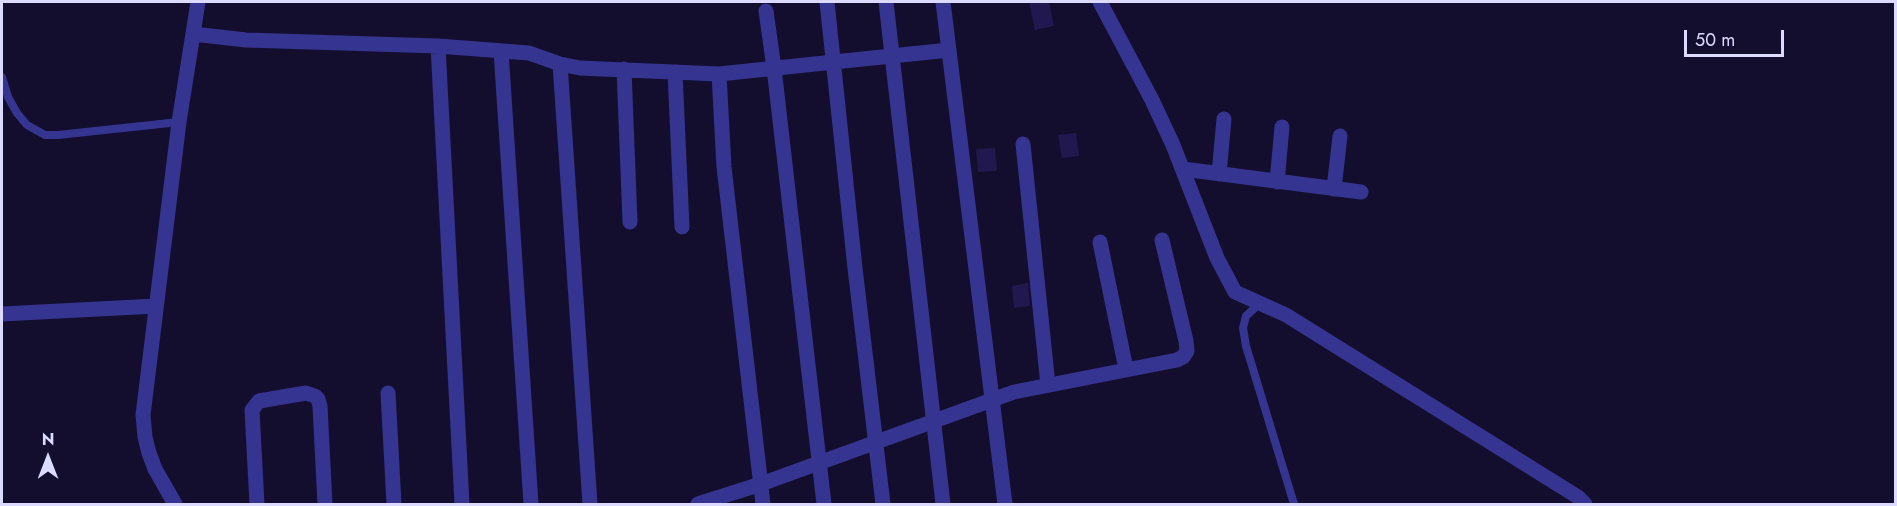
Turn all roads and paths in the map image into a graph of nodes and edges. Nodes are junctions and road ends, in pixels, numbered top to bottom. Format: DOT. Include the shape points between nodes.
graph roads {
  1 [pos="198,2"];
  2 [pos="827,2"];
  3 [pos="886,2"];
  4 [pos="943,2"];
  5 [pos="1100,2"];
  6 [pos="766,11"];
  7 [pos="193,34"];
  8 [pos="438,46"];
  9 [pos="949,50"];
  10 [pos="501,51"];
  11 [pos="892,56"];
  12 [pos="833,62"];
  13 [pos="560,64"];
  14 [pos="774,68"];
  15 [pos="624,69"];
  16 [pos="675,72"];
  17 [pos="719,74"];
  18 [pos="2,77"];
  19 [pos="1224,119"];
  20 [pos="179,122"];
  21 [pos="1282,127"];
  22 [pos="1340,136"];
  23 [pos="1023,144"];
  24 [pos="1183,170"];
  25 [pos="1219,174"];
  26 [pos="1277,182"];
  27 [pos="1334,189"];
  28 [pos="1360,192"];
  29 [pos="630,222"];
  30 [pos="682,227"];
  31 [pos="1162,240"];
  32 [pos="1100,242"];
  33 [pos="1259,304"];
  34 [pos="156,306"];
  35 [pos="2,314"];
  36 [pos="1126,369"];
  37 [pos="1048,385"];
  38 [pos="388,393"];
  39 [pos="992,399"];
  40 [pos="933,420"];
  41 [pos="876,443"];
  42 [pos="820,463"];
  43 [pos="761,484"];
  44 [pos="175,504"];
  45 [pos="257,504"];
  46 [pos="325,504"];
  47 [pos="394,504"];
  48 [pos="462,504"];
  49 [pos="531,504"];
  50 [pos="590,504"];
  51 [pos="700,504"];
  52 [pos="763,504"];
  53 [pos="824,504"];
  54 [pos="883,504"];
  55 [pos="943,504"];
  56 [pos="1005,504"];
  57 [pos="1294,504"];
  58 [pos="1585,504"];
  1 -- 7 [label="street"];
  2 -- 12 [label="street"];
  3 -- 11 [label="street"];
  4 -- 9 [label="street"];
  5 -- 24 [label="street" via="1152,100"];
  6 -- 14 [label="street"];
  7 -- 8 [label="street" via="246,40"];
  7 -- 20 [label="street"];
  8 -- 10 [label="street"];
  8 -- 48 [label="street"];
  9 -- 11 [label="street"];
  9 -- 39 [label="street"];
  10 -- 13 [label="street" via="529,53"];
  10 -- 49 [label="street"];
  11 -- 12 [label="street"];
  11 -- 40 [label="street"];
  12 -- 14 [label="street"];
  12 -- 41 [label="street"];
  13 -- 15 [label="street"];
  13 -- 50 [label="street"];
  14 -- 17 [label="street"];
  14 -- 42 [label="street"];
  15 -- 16 [label="street"];
  15 -- 29 [label="street"];
  16 -- 17 [label="street"];
  16 -- 30 [label="street"];
  17 -- 43 [label="street" via="724,167"];
  18 -- 20 [label="lane" via="17,113 27,125 45,135"];
  19 -- 25 [label="street"];
  20 -- 34 [label="street"];
  21 -- 26 [label="street"];
  22 -- 27 [label="street"];
  23 -- 37 [label="street"];
  24 -- 25 [label="street"];
  24 -- 33 [label="street" via="1217,258 1235,292"];
  25 -- 26 [label="street"];
  26 -- 27 [label="street"];
  27 -- 28 [label="street"];
  31 -- 36 [label="street" via="1187,351 1176,360"];
  32 -- 36 [label="street"];
  33 -- 57 [label="lane" via="1244,319 1246,346"];
  33 -- 58 [label="street" via="1286,315"];
  34 -- 35 [label="street"];
  34 -- 44 [label="street" via="143,414 145,437 155,469"];
  36 -- 37 [label="street"];
  37 -- 39 [label="street"];
  38 -- 47 [label="street"];
  39 -- 40 [label="street"];
  39 -- 56 [label="street"];
  40 -- 41 [label="street"];
  40 -- 55 [label="street"];
  41 -- 42 [label="street"];
  41 -- 54 [label="street"];
  42 -- 43 [label="street"];
  42 -- 53 [label="street"];
  43 -- 51 [label="street"];
  43 -- 52 [label="street"];
  45 -- 46 [label="street" via="252,410 260,400 306,393 315,396 320,406"];
}
